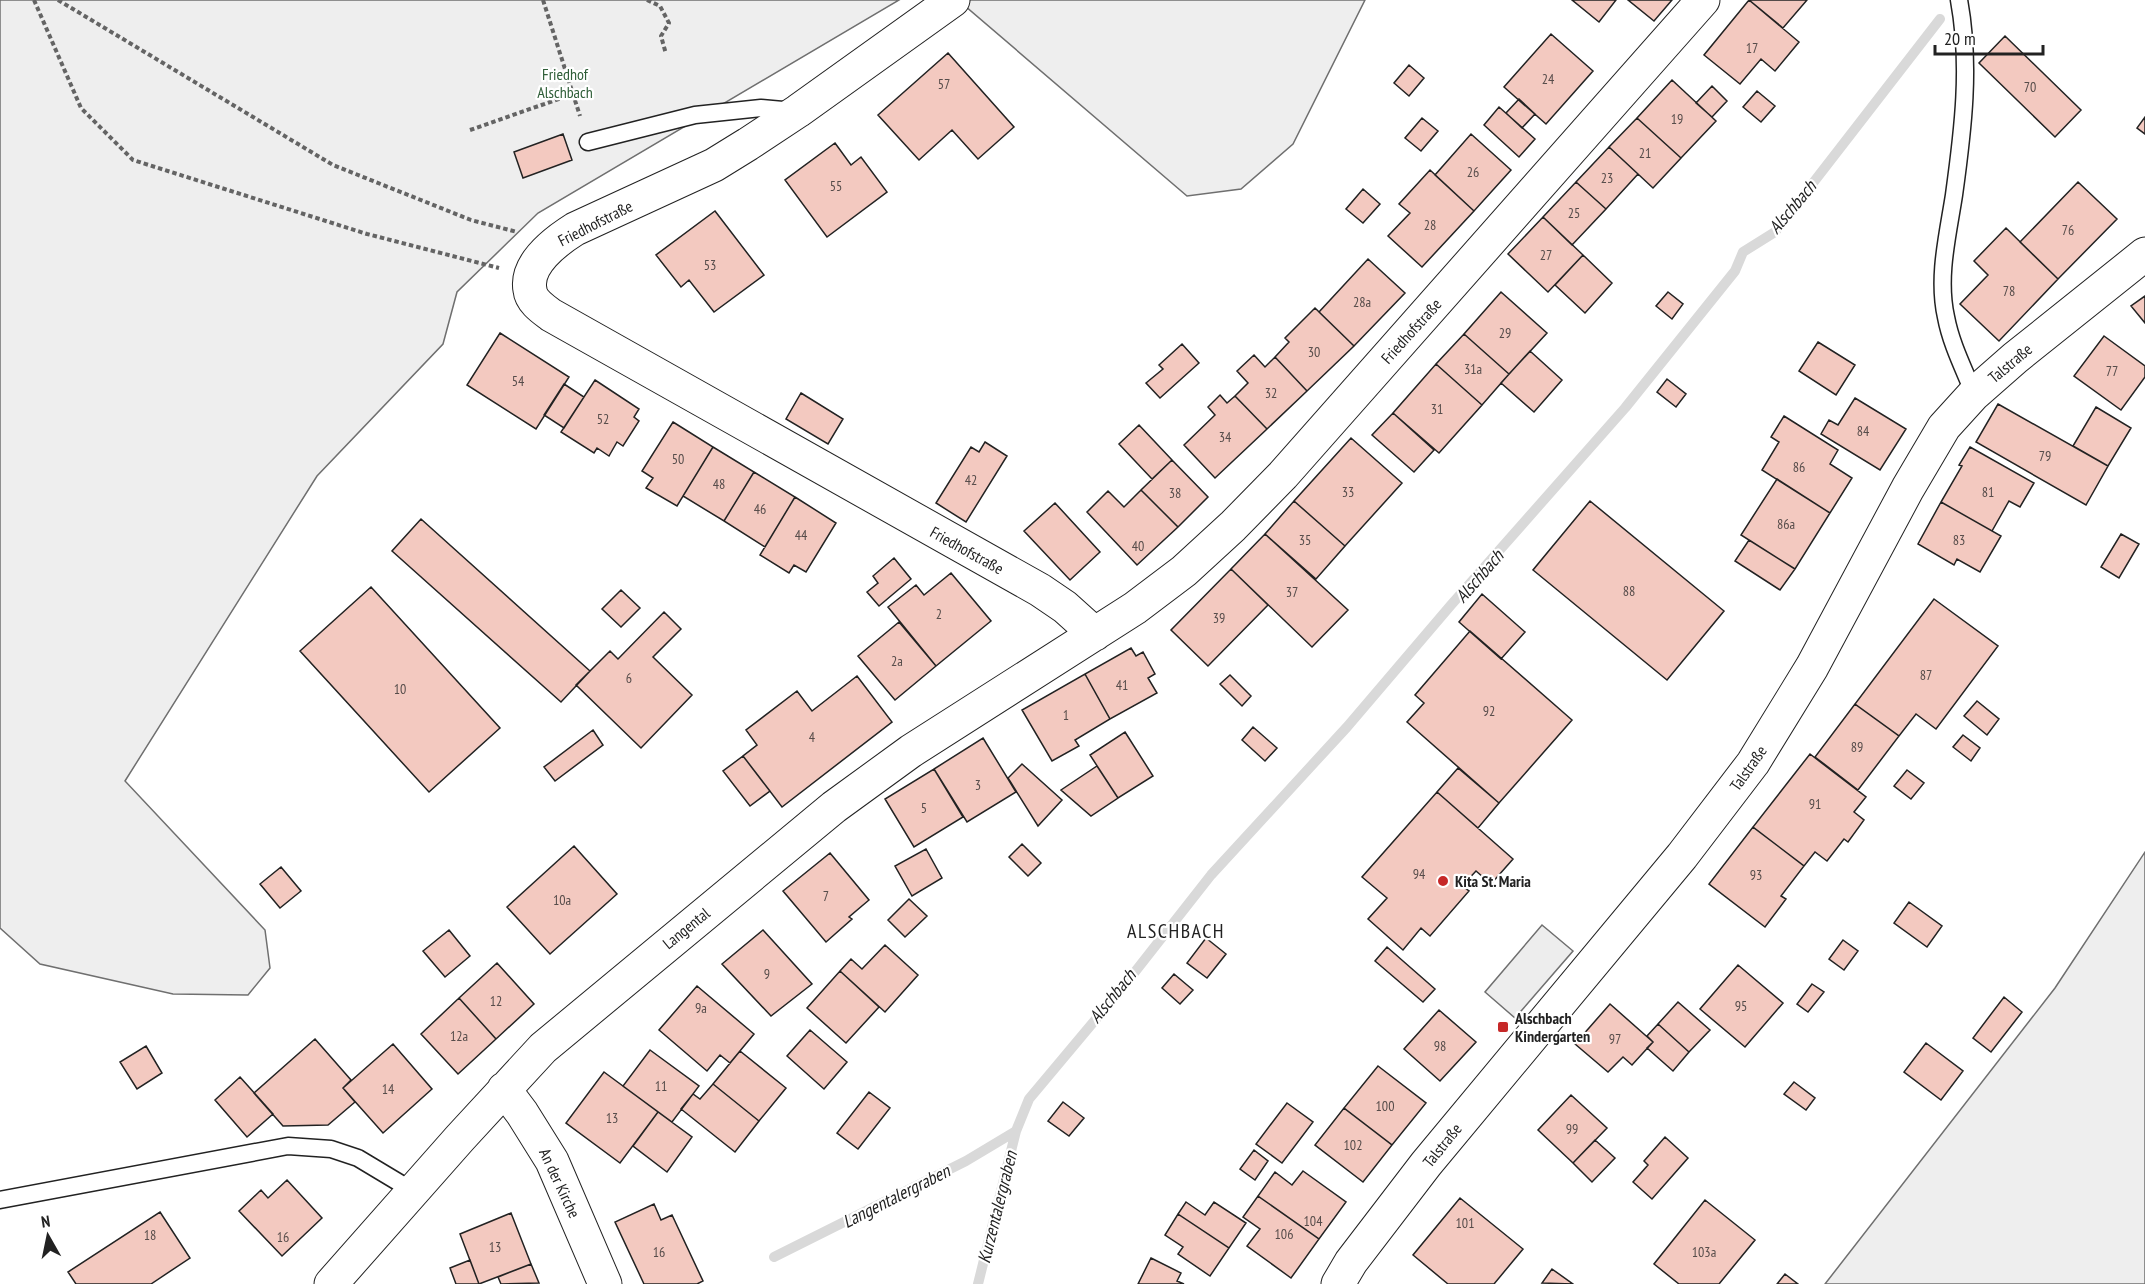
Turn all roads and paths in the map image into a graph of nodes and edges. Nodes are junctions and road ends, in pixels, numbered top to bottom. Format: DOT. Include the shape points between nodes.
graph roads {
  1 [pos="34,0"];
  2 [pos="58,0"];
  3 [pos="543,0"];
  4 [pos="647,0"];
  5 [pos="953,0"];
  6 [pos="1703,0"];
  7 [pos="1959,0"];
  8 [pos="666,54"];
  9 [pos="573,94"];
  10 [pos="798,111"];
  11 [pos="470,130"];
  12 [pos="588,142"];
  13 [pos="556,241"];
  14 [pos="2145,254"];
  15 [pos="531,276"];
  16 [pos="1974,394"];
  17 [pos="1095,634"];
  18 [pos="504,1089"];
  19 [pos="413,1191"];
  20 [pos="0,1200"];
  21 [pos="331,1284"];
  22 [pos="605,1284"];
  23 [pos="1338,1284"];
  1 -- 15 [label="path" via="81,108 133,160 367,234"];
  2 -- 13 [label="path" via="333,165 471,220"];
  3 -- 9 [label="path"];
  4 -- 8 [label="path" via="660,6 669,23 661,36"];
  5 -- 10 [label="street, Friedhofstraße"];
  6 -- 17 [label="street, Friedhofstraße" via="1283,475 1184,571"];
  7 -- 16 [label="lane" via="1966,72 1963,130 1943,270 1945,316"];
  9 -- 11 [label="path"];
  9 -- 12 [label="path"];
  10 -- 12 [label="lane" via="761,108 695,115"];
  10 -- 13 [label="street, Friedhofstraße" via="714,165"];
  13 -- 15 [label="street, Friedhofstraße" via="540,258"];
  14 -- 16 [label="street, Talstraße"];
  15 -- 17 [label="street, Friedhofstraße" via="530,291 551,315 1040,590"];
  16 -- 23 [label="street, Talstraße" via="1944,427 1812,667 1753,763 1682,856 1426,1164"];
  17 -- 18 [label="street, Langental" via="911,751 834,807 543,1048"];
  18 -- 19 [label="street, Langental"];
  18 -- 22 [label="street, An der Kirche" via="552,1161"];
  19 -- 20 [label="lane" via="357,1158 331,1149 288,1146"];
  19 -- 21 [label="street, Langental"];
}
